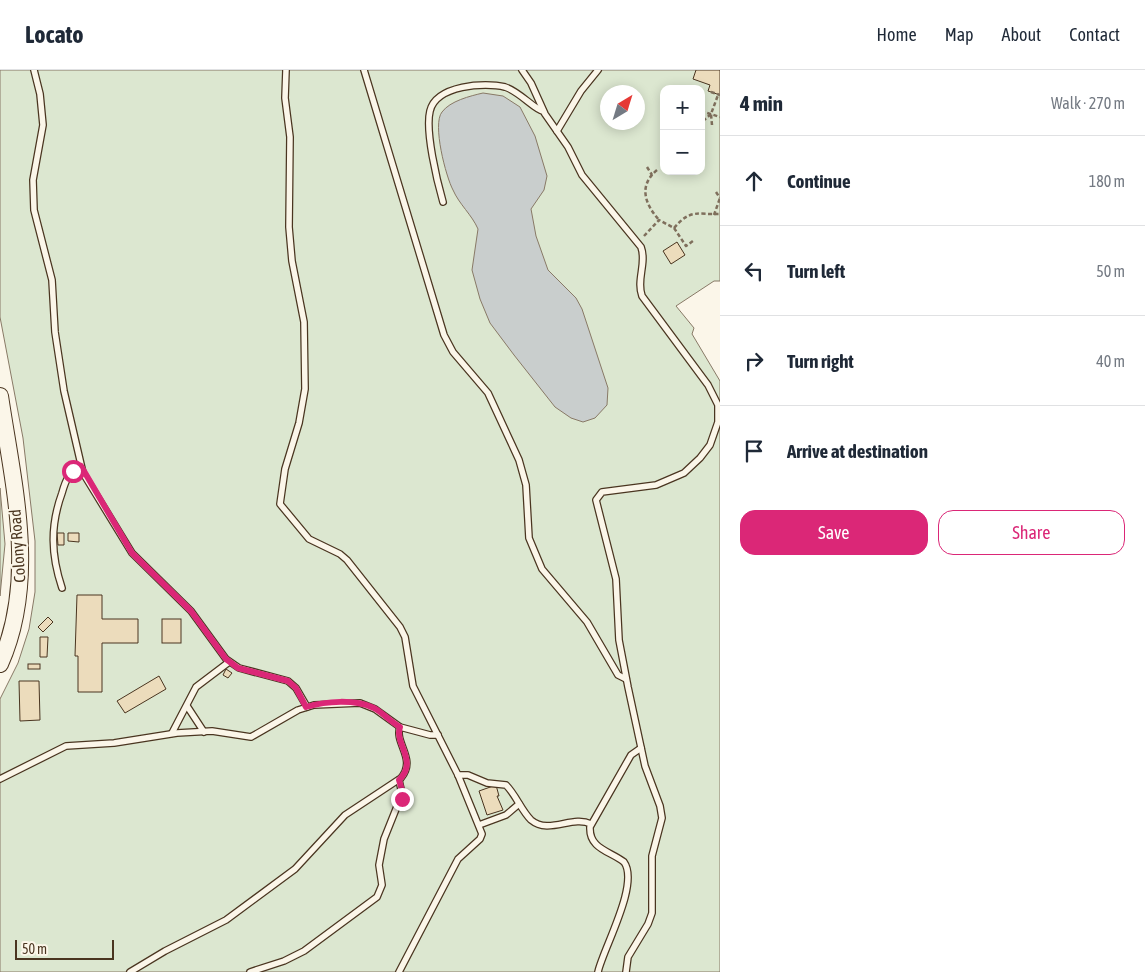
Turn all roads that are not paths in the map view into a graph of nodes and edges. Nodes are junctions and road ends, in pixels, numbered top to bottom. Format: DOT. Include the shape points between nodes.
graph roads {
  1 [pos="34,70"];
  2 [pos="286,70"];
  3 [pos="364,70"];
  4 [pos="522,70"];
  5 [pos="598,70"];
  6 [pos="543,111"];
  7 [pos="557,130"];
  8 [pos="443,202"];
  9 [pos="0,396"];
  10 [pos="81,466"];
  11 [pos="62,588"];
  12 [pos="228,662"];
  13 [pos="0,664"];
  14 [pos="626,679"];
  15 [pos="187,706"];
  16 [pos="306,707"];
  17 [pos="400,727"];
  18 [pos="204,732"];
  19 [pos="172,733"];
  20 [pos="438,735"];
  21 [pos="641,748"];
  22 [pos="458,775"];
  23 [pos="0,779"];
  24 [pos="399,780"];
  25 [pos="520,804"];
  26 [pos="592,824"];
  27 [pos="479,825"];
  28 [pos="130,972"];
  29 [pos="250,972"];
  30 [pos="399,972"];
  31 [pos="598,972"];
  32 [pos="626,972"];
  1 -- 10 [label="lane" via="43,125 33,180 34,210 52,280 56,346"];
  2 -- 20 [label="lane" via="285,98 290,138 288,227 304,322 305,389 285,469 280,504 309,539 347,560 400,627 406,641 411,680"];
  3 -- 14 [label="lane" via="444,335 453,352 488,393 521,465 527,491 527,526 532,548 547,578 587,622 618,675"];
  4 -- 6 [label="lane"];
  5 -- 7 [label="lane"];
  6 -- 7 [label="lane"];
  6 -- 8 [label="lane" via="515,91 494,85 459,88 435,102 429,121"];
  7 -- 14 [label="lane" via="586,181 638,243 643,253 642,296 708,385 719,415 710,445 684,472 656,485 605,492 597,498 596,506 616,579 619,640"];
  9 -- 13 [label="street, Colony Road" via="21,562 17,612"];
  10 -- 11 [label="lane" via="66,480 52,530"];
  10 -- 12 [label="lane" via="132,553 191,611"];
  12 -- 15 [label="lane" via="200,684"];
  12 -- 16 [label="lane" via="238,668 288,681 296,688"];
  14 -- 21 [label="lane"];
  15 -- 18 [label="lane"];
  15 -- 19 [label="lane"];
  16 -- 17 [label="lane" via="360,703 375,709"];
  16 -- 18 [label="lane" via="254,736"];
  17 -- 20 [label="lane"];
  17 -- 24 [label="lane" via="398,732 407,766"];
  18 -- 19 [label="lane"];
  19 -- 23 [label="lane" via="114,743 66,746"];
  20 -- 22 [label="lane"];
  21 -- 26 [label="lane" via="631,755"];
  21 -- 32 [label="lane" via="662,818 653,850 652,913 628,957"];
  22 -- 25 [label="lane" via="506,785"];
  22 -- 27 [label="lane"];
  24 -- 28 [label="lane" via="345,815 295,869 226,920"];
  24 -- 29 [label="lane" via="402,794 384,838 379,865 382,885 376,897 304,951"];
  25 -- 26 [label="lane" via="539,824 582,821"];
  25 -- 27 [label="lane" via="506,814"];
  26 -- 31 [label="lane" via="593,842 621,860 628,871 616,928"];
  27 -- 30 [label="lane" via="481,837 458,859"];
}
